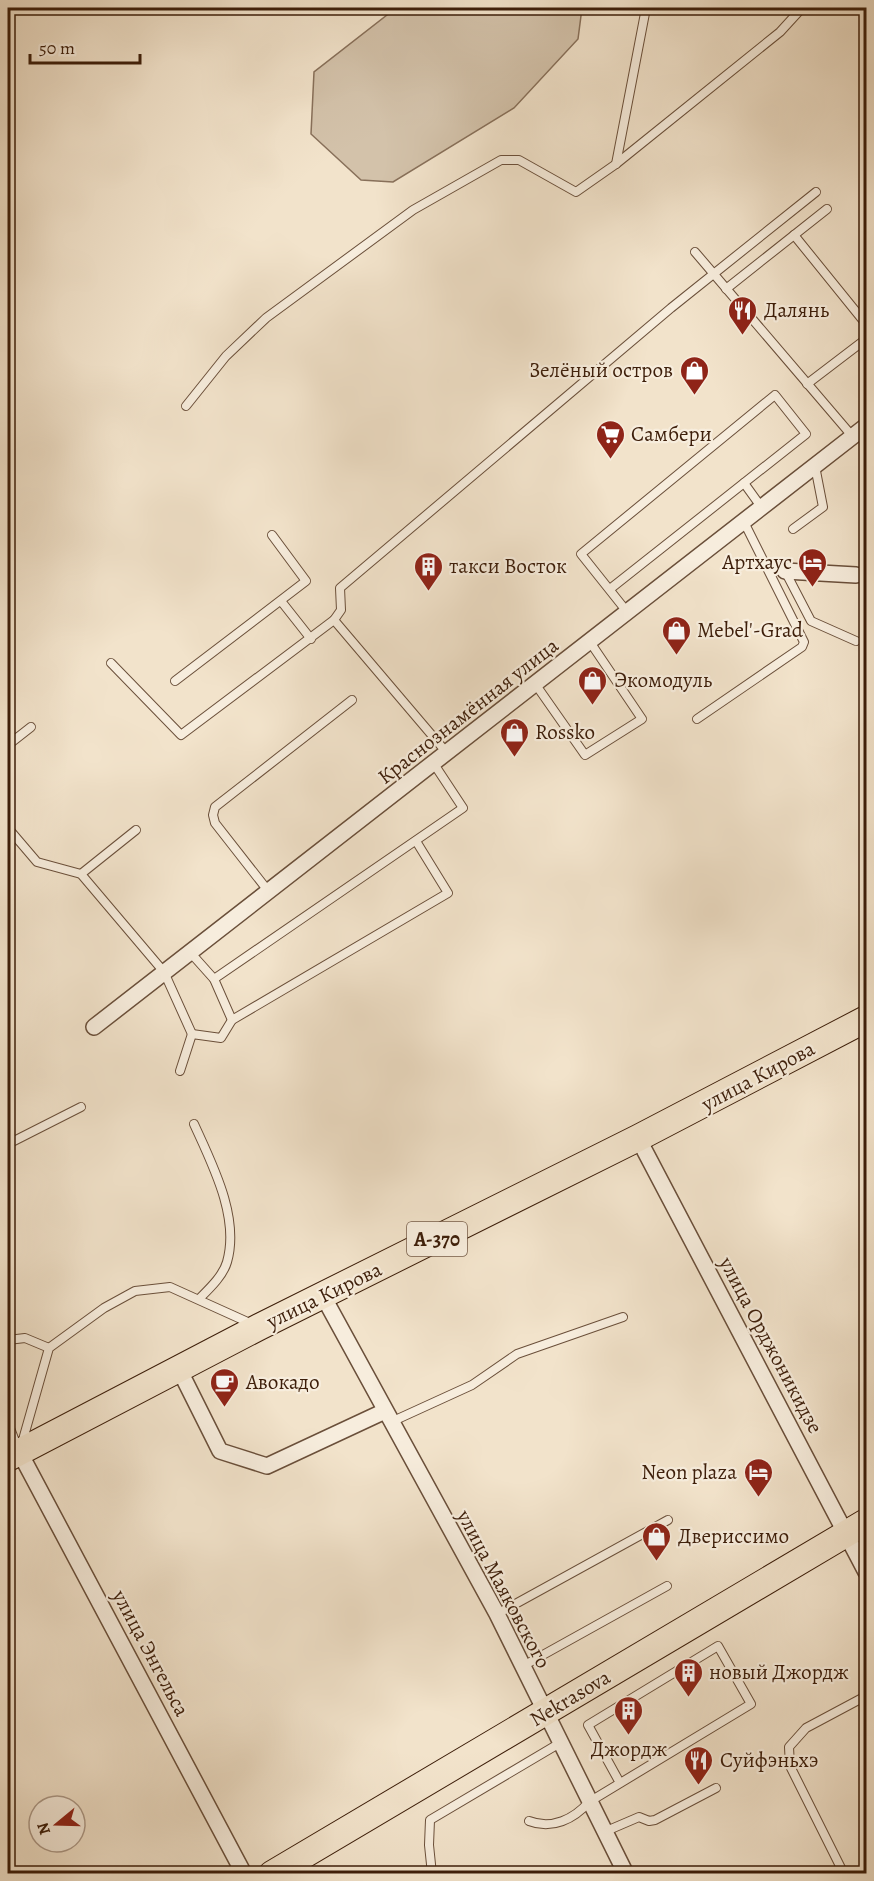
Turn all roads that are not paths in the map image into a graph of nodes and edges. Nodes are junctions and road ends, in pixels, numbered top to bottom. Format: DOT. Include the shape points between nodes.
graph roads {
  1 [pos="646,8"];
  2 [pos="802,8"];
  3 [pos="616,164"];
  4 [pos="816,192"];
  5 [pos="827,209"];
  6 [pos="794,235"];
  7 [pos="695,252"];
  8 [pos="712,274"];
  9 [pos="726,289"];
  10 [pos="867,324"];
  11 [pos="867,339"];
  12 [pos="807,384"];
  13 [pos="186,406"];
  14 [pos="867,426"];
  15 [pos="853,436"];
  16 [pos="815,466"];
  17 [pos="744,483"];
  18 [pos="762,508"];
  19 [pos="744,522"];
  20 [pos="793,529"];
  21 [pos="272,535"];
  22 [pos="777,571"];
  23 [pos="856,575"];
  24 [pos="610,589"];
  25 [pos="281,601"];
  26 [pos="628,613"];
  27 [pos="334,620"];
  28 [pos="310,639"];
  29 [pos="856,641"];
  30 [pos="590,642"];
  31 [pos="111,663"];
  32 [pos="176,681"];
  33 [pos="536,685"];
  34 [pos="352,700"];
  35 [pos="697,719"];
  36 [pos="31,727"];
  37 [pos="8,745"];
  38 [pos="447,753"];
  39 [pos="434,764"];
  40 [pos="8,828"];
  41 [pos="136,830"];
  42 [pos="416,841"];
  43 [pos="81,874"];
  44 [pos="269,892"];
  45 [pos="189,951"];
  46 [pos="164,972"];
  47 [pos="214,979"];
  48 [pos="867,1019"];
  49 [pos="232,1020"];
  50 [pos="94,1027"];
  51 [pos="192,1034"];
  52 [pos="180,1071"];
  53 [pos="81,1107"];
  54 [pos="194,1124"];
  55 [pos="638,1138"];
  56 [pos="8,1144"];
  57 [pos="323,1296"];
  58 [pos="199,1299"];
  59 [pos="623,1317"];
  60 [pos="259,1327"];
  61 [pos="8,1340"];
  62 [pos="49,1348"];
  63 [pos="179,1369"];
  64 [pos="388,1417"];
  65 [pos="8,1423"];
  66 [pos="14,1456"];
  67 [pos="668,1520"];
  68 [pos="857,1528"];
  69 [pos="867,1572"];
  70 [pos="668,1586"];
  71 [pos="497,1614"];
  72 [pos="523,1666"];
  73 [pos="867,1696"];
  74 [pos="545,1713"];
  75 [pos="560,1743"];
  76 [pos="620,1783"];
  77 [pos="716,1788"];
  78 [pos="589,1802"];
  79 [pos="529,1821"];
  80 [pos="604,1832"];
  81 [pos="244,1874"];
  82 [pos="272,1874"];
  83 [pos="432,1874"];
  84 [pos="626,1874"];
  85 [pos="844,1874"];
  1 -- 3 [label="lane"];
  2 -- 3 [label="lane" via="780,32"];
  3 -- 13 [label="lane" via="576,192 519,160 501,160 413,210 266,318 226,356"];
  4 -- 8 [label="lane"];
  5 -- 6 [label="lane"];
  6 -- 9 [label="lane"];
  6 -- 10 [label="lane"];
  7 -- 8 [label="lane"];
  8 -- 9 [label="lane"];
  8 -- 27 [label="lane" via="340,588 341,609"];
  9 -- 12 [label="lane"];
  11 -- 12 [label="lane"];
  12 -- 15 [label="lane"];
  14 -- 15 [label="street, Краснознамённая улица"];
  15 -- 16 [label="street, Краснознамённая улица"];
  16 -- 18 [label="street, Краснознамённая улица"];
  16 -- 20 [label="lane" via="823,507"];
  17 -- 18 [label="lane"];
  17 -- 24 [label="lane"];
  17 -- 24 [label="lane" via="806,434 775,395 581,554"];
  18 -- 19 [label="street, Краснознамённая улица"];
  19 -- 22 [label="lane"];
  19 -- 26 [label="street, Краснознамённая улица"];
  21 -- 25 [label="lane" via="306,581"];
  22 -- 23 [label="street"];
  22 -- 29 [label="lane" via="811,621"];
  22 -- 35 [label="lane" via="802,637 802,647"];
  24 -- 26 [label="lane"];
  25 -- 28 [label="lane"];
  25 -- 32 [label="lane"];
  26 -- 30 [label="street, Краснознамённая улица"];
  27 -- 28 [label="lane"];
  27 -- 38 [label="lane"];
  28 -- 31 [label="lane" via="181,735"];
  30 -- 33 [label="street, Краснознамённая улица"];
  30 -- 33 [label="lane" via="642,719 585,755"];
  33 -- 38 [label="street, Краснознамённая улица"];
  34 -- 44 [label="lane" via="215,807 215,823"];
  36 -- 37 [label="lane"];
  38 -- 39 [label="street, Краснознамённая улица"];
  39 -- 42 [label="lane" via="463,808"];
  39 -- 44 [label="street, Краснознамённая улица"];
  40 -- 43 [label="lane" via="37,862"];
  41 -- 43 [label="lane"];
  42 -- 47 [label="lane"];
  42 -- 49 [label="lane" via="448,893"];
  43 -- 46 [label="lane"];
  44 -- 45 [label="street, Краснознамённая улица"];
  45 -- 46 [label="street, Краснознамённая улица"];
  45 -- 47 [label="lane"];
  46 -- 50 [label="street, Краснознамённая улица"];
  46 -- 51 [label="lane"];
  47 -- 49 [label="lane"];
  48 -- 55 [label="highway, улица Кирова / А-370"];
  49 -- 51 [label="lane" via="221,1038"];
  51 -- 52 [label="lane"];
  53 -- 56 [label="lane"];
  54 -- 58 [label="lane" via="214,1169 231,1229 227,1263"];
  55 -- 57 [label="highway, улица Кирова / А-370"];
  55 -- 68 [label="street, улица Орджоникидзе"];
  57 -- 60 [label="highway, улица Кирова / А-370"];
  57 -- 64 [label="street, улица Маяковского"];
  58 -- 60 [label="lane"];
  58 -- 62 [label="lane" via="170,1287 135,1291"];
  59 -- 64 [label="lane" via="517,1354 471,1385"];
  60 -- 63 [label="highway, улица Кирова / А-370"];
  61 -- 62 [label="lane" via="26,1338"];
  62 -- 66 [label="lane"];
  63 -- 64 [label="street" via="220,1451 267,1466"];
  63 -- 66 [label="highway, улица Кирова / А-370"];
  64 -- 71 [label="street, улица Маяковского"];
  65 -- 66 [label="lane"];
  66 -- 81 [label="street, улица Энгельса"];
  67 -- 71 [label="lane"];
  68 -- 69 [label="street, улица Орджоникидзе"];
  68 -- 74 [label="highway, Nekrasova"];
  70 -- 72 [label="lane"];
  71 -- 72 [label="street, улица Маяковского"];
  72 -- 74 [label="street, улица Маяковского"];
  73 -- 85 [label="lane" via="806,1728 789,1747 790,1766"];
  74 -- 75 [label="street, улица Маяковского"];
  74 -- 82 [label="highway, Nekrasova"];
  75 -- 78 [label="street, улица Маяковского"];
  75 -- 83 [label="lane" via="430,1821"];
  76 -- 76 [label="lane" via="751,1704 718,1646 588,1725"];
  76 -- 78 [label="lane"];
  77 -- 80 [label="lane" via="655,1820 639,1817"];
  78 -- 79 [label="lane" via="578,1814 558,1823 541,1825"];
  78 -- 80 [label="street, улица Маяковского"];
  80 -- 84 [label="street, улица Маяковского"];
}
